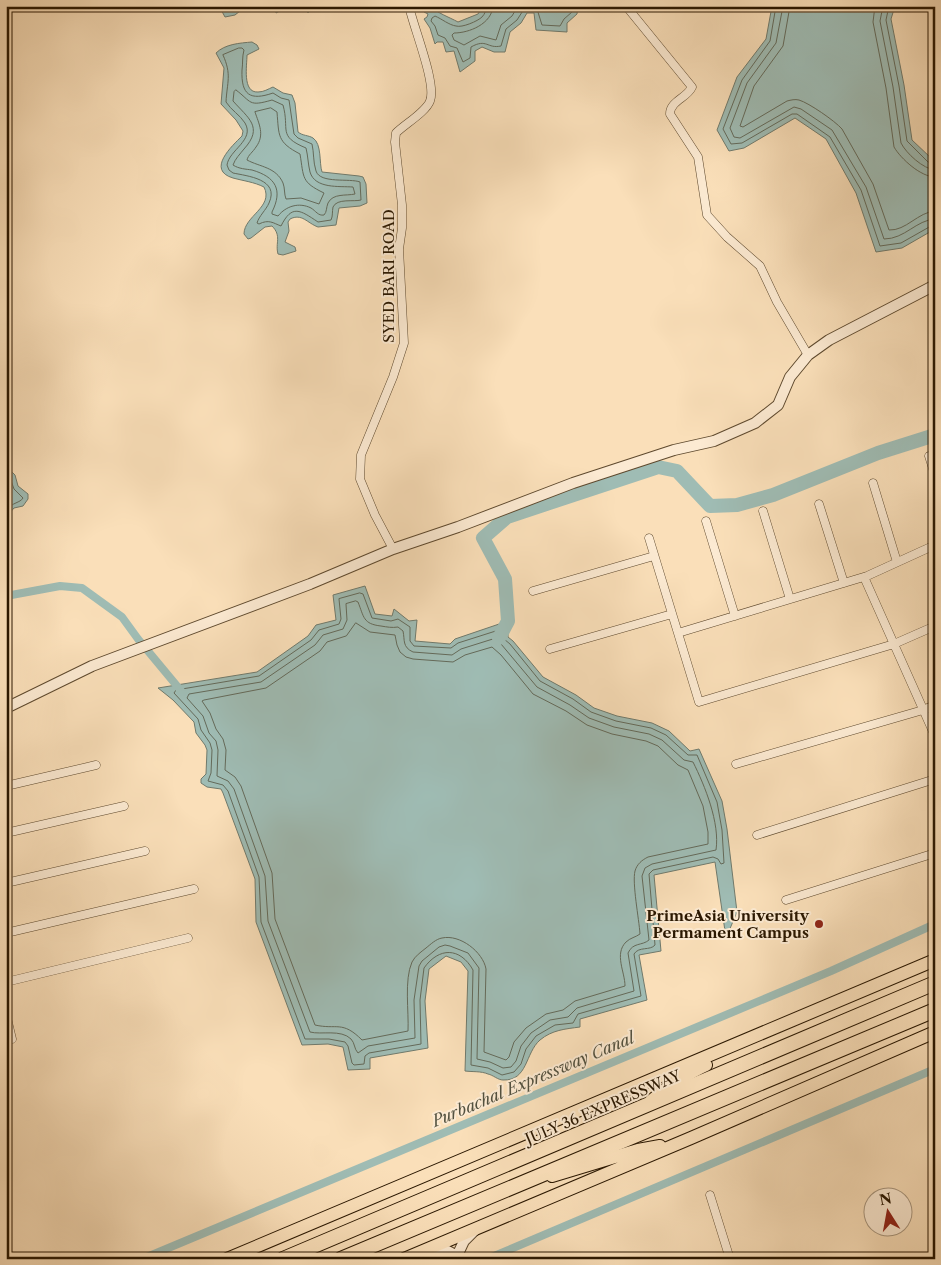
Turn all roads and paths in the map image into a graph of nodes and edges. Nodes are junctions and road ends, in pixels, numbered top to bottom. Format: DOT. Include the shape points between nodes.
graph roads {
  1 [pos="409,6"];
  2 [pos="626,6"];
  3 [pos="935,285"];
  4 [pos="808,355"];
  5 [pos="929,456"];
  6 [pos="935,475"];
  7 [pos="874,483"];
  8 [pos="819,504"];
  9 [pos="763,512"];
  10 [pos="706,521"];
  11 [pos="649,538"];
  12 [pos="935,545"];
  13 [pos="393,549"];
  14 [pos="654,556"];
  15 [pos="897,562"];
  16 [pos="864,576"];
  17 [pos="844,583"];
  18 [pos="532,591"];
  19 [pos="790,599"];
  20 [pos="672,614"];
  21 [pos="735,616"];
  22 [pos="935,626"];
  23 [pos="678,633"];
  24 [pos="894,644"];
  25 [pos="550,649"];
  26 [pos="935,705"];
  27 [pos="6,708"];
  28 [pos="923,710"];
  29 [pos="935,736"];
  30 [pos="736,764"];
  31 [pos="96,765"];
  32 [pos="935,779"];
  33 [pos="6,786"];
  34 [pos="124,806"];
  35 [pos="6,833"];
  36 [pos="757,834"];
  37 [pos="145,851"];
  38 [pos="935,853"];
  39 [pos="6,883"];
  40 [pos="194,889"];
  41 [pos="786,900"];
  42 [pos="6,934"];
  43 [pos="188,938"];
  44 [pos="935,960"];
  45 [pos="6,982"];
  46 [pos="935,983"];
  47 [pos="935,1010"];
  48 [pos="6,1014"];
  49 [pos="803,1016"];
  50 [pos="935,1032"];
  51 [pos="12,1039"];
  52 [pos="644,1107"];
  53 [pos="677,1144"];
  54 [pos="514,1185"];
  55 [pos="710,1195"];
  56 [pos="475,1229"];
  57 [pos="423,1251"];
  58 [pos="458,1258"];
  59 [pos="227,1259"];
  60 [pos="283,1259"];
  61 [pos="341,1259"];
  62 [pos="404,1259"];
  63 [pos="730,1259"];
  1 -- 13 [label="street, SYED BARI ROAD" via="428,72 430,101 396,133 402,205 399,249 404,343 361,455 360,479"];
  2 -- 4 [label="street" via="692,87 690,93 671,106 670,114 698,158 707,215 760,266"];
  3 -- 4 [label="street" via="828,340"];
  4 -- 13 [label="street" via="790,376 778,405 756,424 714,441 674,450 573,483"];
  5 -- 6 [label="street"];
  7 -- 15 [label="street"];
  8 -- 17 [label="street"];
  9 -- 19 [label="street"];
  10 -- 21 [label="street"];
  11 -- 14 [label="street"];
  12 -- 15 [label="street"];
  13 -- 27 [label="street" via="310,584 92,666"];
  14 -- 18 [label="street"];
  14 -- 20 [label="street"];
  15 -- 16 [label="street"];
  16 -- 17 [label="street"];
  16 -- 24 [label="street"];
  17 -- 19 [label="street"];
  19 -- 21 [label="street"];
  20 -- 23 [label="street"];
  20 -- 25 [label="street"];
  21 -- 23 [label="street"];
  22 -- 24 [label="street"];
  23 -- 24 [label="street" via="699,702"];
  24 -- 28 [label="street"];
  26 -- 28 [label="street"];
  28 -- 29 [label="street"];
  28 -- 30 [label="street"];
  31 -- 33 [label="street"];
  32 -- 36 [label="street"];
  34 -- 35 [label="street"];
  37 -- 39 [label="street"];
  38 -- 41 [label="street"];
  40 -- 42 [label="street"];
  43 -- 45 [label="street"];
  44 -- 49 [label="main road"];
  46 -- 52 [label="highway, JULY 36 EXPRESSWAY"];
  47 -- 54 [label="highway"];
  48 -- 51 [label="street"];
  49 -- 52 [label="main road" via="780,1033 695,1070"];
  49 -- 59 [label="main road"];
  50 -- 53 [label="main road"];
  52 -- 60 [label="highway, JULY 36 EXPRESSWAY"];
  53 -- 54 [label="main road" via="638,1150"];
  53 -- 56 [label="main road"];
  54 -- 61 [label="highway"];
  55 -- 63 [label="street"];
  56 -- 57 [label="main road"];
  56 -- 58 [label="street" via="464,1241"];
  57 -- 58 [label="street" via="448,1252"];
  57 -- 62 [label="main road"];
}
